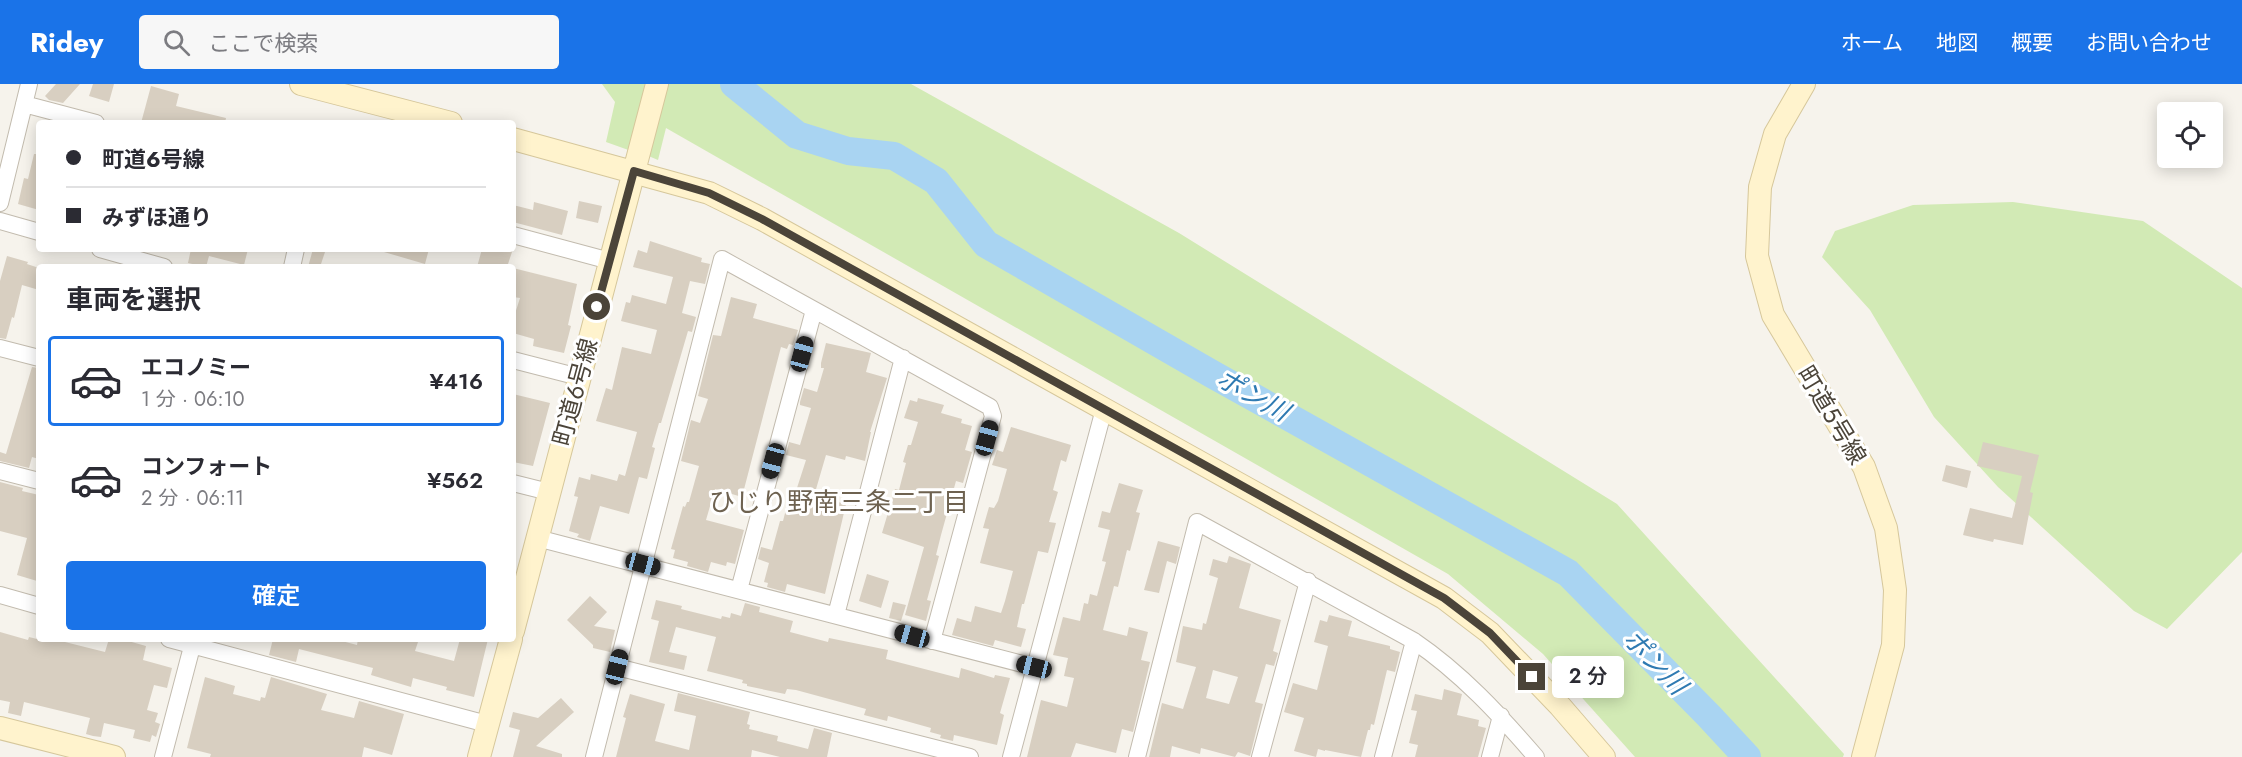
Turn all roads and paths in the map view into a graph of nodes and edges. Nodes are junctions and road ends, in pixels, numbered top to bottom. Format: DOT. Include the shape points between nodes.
graph roads {
  1 [pos="29,84"];
  2 [pos="301,84"];
  3 [pos="1804,84"];
  4 [pos="654,94"];
  5 [pos="24,104"];
  6 [pos="85,120"];
  7 [pos="439,120"];
  8 [pos="516,140"];
  9 [pos="634,171"];
  10 [pos="0,203"];
  11 [pos="0,221"];
  12 [pos="36,231"];
  13 [pos="516,236"];
  14 [pos="111,252"];
  15 [pos="610,261"];
  16 [pos="153,264"];
  17 [pos="814,310"];
  18 [pos="0,348"];
  19 [pos="36,357"];
  20 [pos="903,358"];
  21 [pos="516,361"];
  22 [pos="579,377"];
  23 [pos="1104,409"];
  24 [pos="0,471"];
  25 [pos="36,480"];
  26 [pos="516,484"];
  27 [pos="549,492"];
  28 [pos="537,538"];
  29 [pos="643,564"];
  30 [pos="1308,581"];
  31 [pos="739,590"];
  32 [pos="0,596"];
  33 [pos="36,605"];
  34 [pos="516,608"];
  35 [pos="836,615"];
  36 [pos="932,641"];
  37 [pos="1414,641"];
  38 [pos="193,642"];
  39 [pos="510,642"];
  40 [pos="617,667"];
  41 [pos="1034,667"];
  42 [pos="1501,716"];
  43 [pos="487,724"];
  44 [pos="0,728"];
  45 [pos="114,757"];
  46 [pos="164,757"];
  47 [pos="478,757"];
  48 [pos="594,757"];
  49 [pos="970,757"];
  50 [pos="1011,757"];
  51 [pos="1137,757"];
  52 [pos="1260,757"];
  53 [pos="1383,757"];
  54 [pos="1490,757"];
  55 [pos="1536,757"];
  56 [pos="1604,757"];
  57 [pos="1863,757"];
  1 -- 5 [label="street"];
  2 -- 7 [label="street"];
  3 -- 57 [label="street, 町道5号線" via="1775,134 1761,187 1756,256 1773,315 1864,467 1886,528 1895,590 1893,645"];
  4 -- 9 [label="street, 町道6号線"];
  5 -- 6 [label="street"];
  5 -- 10 [label="street"];
  8 -- 9 [label="street"];
  9 -- 15 [label="street, 町道6号線"];
  9 -- 23 [label="street" via="709,193 762,219"];
  11 -- 12 [label="street"];
  13 -- 15 [label="street"];
  14 -- 16 [label="street"];
  15 -- 22 [label="street, 町道6号線"];
  17 -- 20 [label="street"];
  17 -- 29 [label="street" via="722,259"];
  17 -- 31 [label="street"];
  18 -- 19 [label="street"];
  20 -- 35 [label="street"];
  20 -- 36 [label="street" via="990,407 993,416"];
  21 -- 22 [label="street"];
  22 -- 27 [label="street, 町道6号線"];
  23 -- 41 [label="street"];
  23 -- 56 [label="street" via="1444,598 1490,633"];
  24 -- 25 [label="street"];
  26 -- 27 [label="street"];
  27 -- 28 [label="street, 町道6号線"];
  28 -- 29 [label="street"];
  28 -- 34 [label="street, 町道6号線"];
  29 -- 31 [label="street"];
  29 -- 40 [label="street"];
  30 -- 37 [label="street"];
  30 -- 51 [label="street" via="1197,522"];
  30 -- 52 [label="street"];
  31 -- 35 [label="street"];
  32 -- 33 [label="street"];
  35 -- 36 [label="street"];
  36 -- 41 [label="street"];
  37 -- 42 [label="street" via="1444,661"];
  37 -- 53 [label="street"];
  38 -- 43 [label="street"];
  38 -- 46 [label="street"];
  39 -- 43 [label="street"];
  40 -- 48 [label="street"];
  40 -- 49 [label="street"];
  41 -- 50 [label="street"];
  42 -- 54 [label="street"];
  42 -- 55 [label="street"];
  43 -- 47 [label="street"];
  44 -- 45 [label="street"];
}
